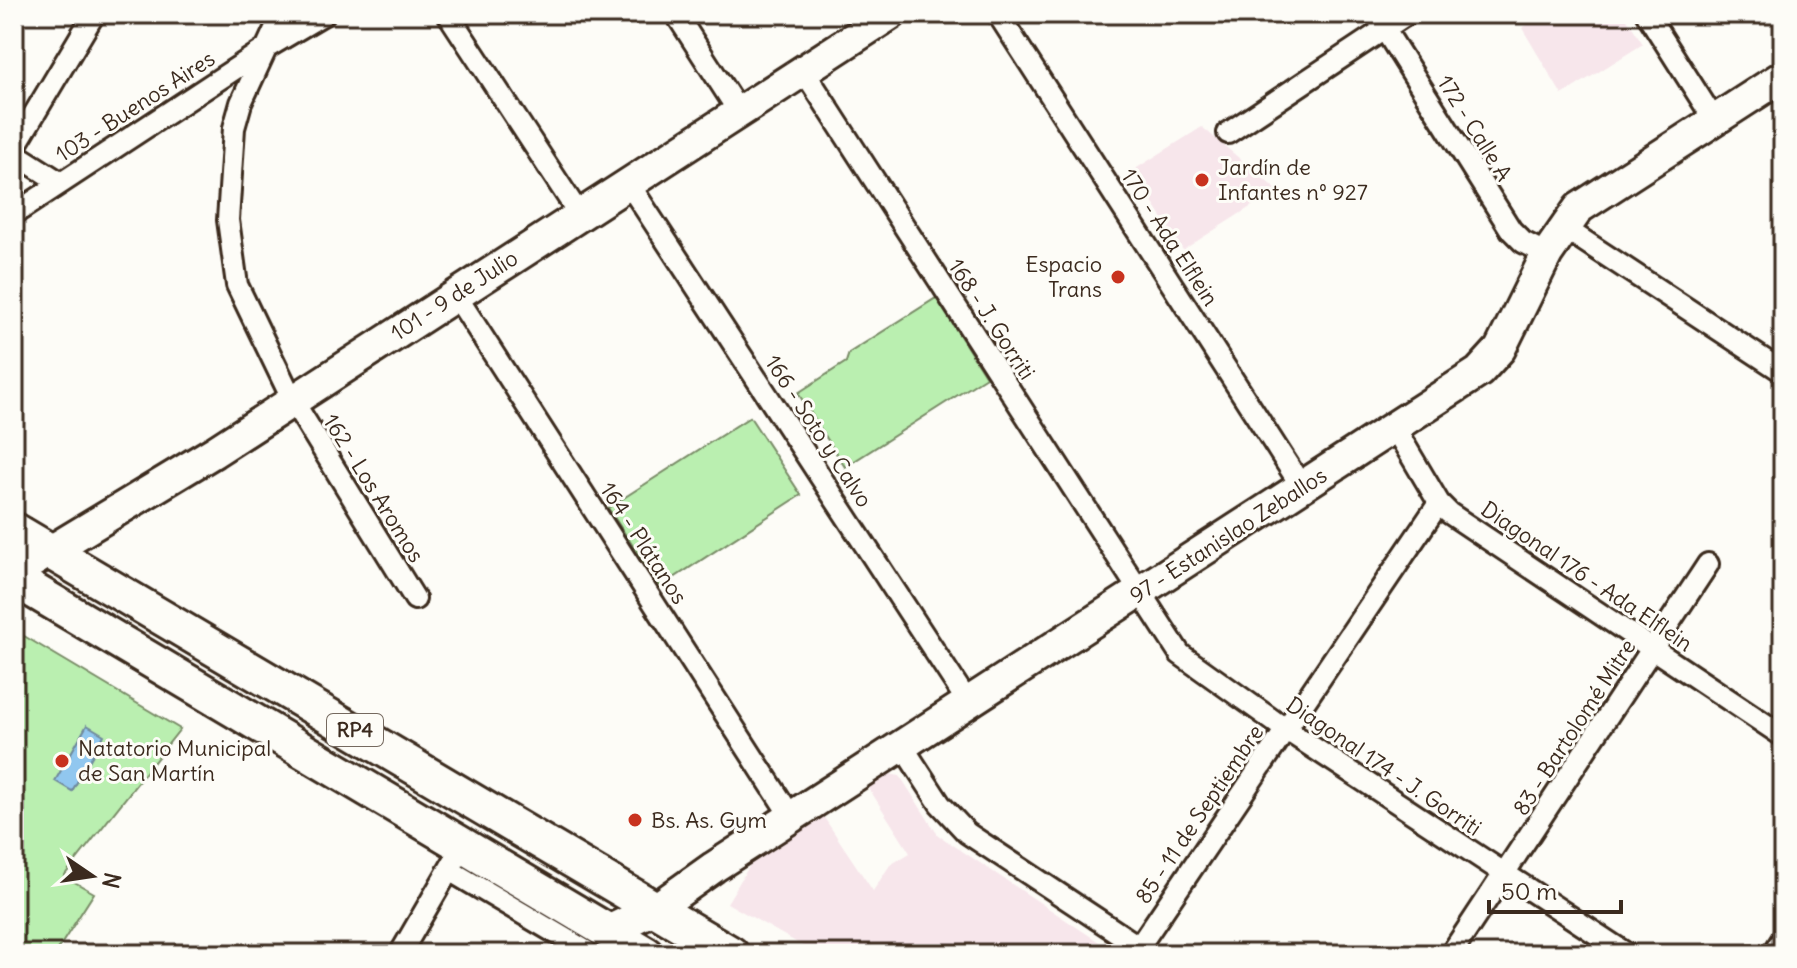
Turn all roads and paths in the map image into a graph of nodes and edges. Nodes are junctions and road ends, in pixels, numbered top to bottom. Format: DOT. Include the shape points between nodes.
graph roads {
  1 [pos="94,14"];
  2 [pos="282,14"];
  3 [pos="324,14"];
  4 [pos="448,14"];
  5 [pos="676,14"];
  6 [pos="891,14"];
  7 [pos="998,14"];
  8 [pos="1407,14"];
  9 [pos="1647,14"];
  10 [pos="1380,21"];
  11 [pos="268,47"];
  12 [pos="804,71"];
  13 [pos="1783,76"];
  14 [pos="739,112"];
  15 [pos="1713,118"];
  16 [pos="1228,133"];
  17 [pos="14,150"];
  18 [pos="61,183"];
  19 [pos="629,184"];
  20 [pos="14,214"];
  21 [pos="579,214"];
  22 [pos="1563,227"];
  23 [pos="1547,254"];
  24 [pos="455,294"];
  25 [pos="1783,372"];
  26 [pos="293,401"];
  27 [pos="1394,427"];
  28 [pos="1302,487"];
  29 [pos="1439,503"];
  30 [pos="14,530"];
  31 [pos="52,552"];
  32 [pos="1708,564"];
  33 [pos="14,576"];
  34 [pos="1139,592"];
  35 [pos="415,599"];
  36 [pos="1653,649"];
  37 [pos="969,704"];
  38 [pos="1285,729"];
  39 [pos="1783,736"];
  40 [pos="903,747"];
  41 [pos="792,818"];
  42 [pos="456,857"];
  43 [pos="1505,874"];
  44 [pos="658,907"];
  45 [pos="1783,938"];
  46 [pos="592,945"];
  47 [pos="1141,952"];
  48 [pos="400,954"];
  49 [pos="646,954"];
  50 [pos="731,954"];
  51 [pos="1451,954"];
  52 [pos="1627,954"];
  53 [pos="1773,954"];
  1 -- 17 [label="street"];
  2 -- 11 [label="street, 162 - Los Aromos"];
  3 -- 11 [label="street, 103 - Buenos Aires"];
  4 -- 21 [label="street"];
  5 -- 14 [label="street"];
  6 -- 12 [label="street, 101 - 9 de Julio"];
  7 -- 28 [label="street, 170 - Ada Elflein"];
  8 -- 10 [label="street"];
  9 -- 15 [label="street"];
  10 -- 16 [label="street"];
  10 -- 23 [label="street, 172 - Calle A" via="1511,230"];
  11 -- 18 [label="street, 103 - Buenos Aires"];
  11 -- 26 [label="street, 162 - Los Aromos" via="234,128 228,220 237,285"];
  12 -- 14 [label="street, 101 - 9 de Julio"];
  12 -- 34 [label="street, 168 - J. Gorriti"];
  13 -- 15 [label="street, 97 - Estanislao Zeballos"];
  14 -- 19 [label="street, 101 - 9 de Julio"];
  15 -- 22 [label="street, 97 - Estanislao Zeballos" via="1591,197"];
  17 -- 18 [label="street"];
  18 -- 20 [label="street, 103 - Buenos Aires"];
  19 -- 21 [label="street, 101 - 9 de Julio"];
  19 -- 37 [label="street, 166 - Soto y Calvo"];
  21 -- 24 [label="street, 101 - 9 de Julio"];
  22 -- 23 [label="street, 97 - Estanislao Zeballos"];
  22 -- 25 [label="street"];
  23 -- 27 [label="street, 97 - Estanislao Zeballos" via="1492,361"];
  24 -- 26 [label="street, 101 - 9 de Julio"];
  24 -- 41 [label="street, 164 - Plátanos"];
  26 -- 31 [label="street, 101 - 9 de Julio"];
  26 -- 35 [label="street, 162 - Los Aromos"];
  27 -- 28 [label="street, 97 - Estanislao Zeballos"];
  27 -- 29 [label="street, Diagonal 176 - Ada Elflein"];
  28 -- 34 [label="street, 97 - Estanislao Zeballos"];
  29 -- 36 [label="street, Diagonal 176 - Ada Elflein"];
  29 -- 38 [label="street, 85 - 11 de Septiembre"];
  30 -- 31 [label="main road, RP4"];
  31 -- 33 [label="street, 101 - 9 de Julio"];
  31 -- 44 [label="main road, RP4"];
  32 -- 36 [label="street, 83 - Bartolomé Mitre"];
  33 -- 42 [label="main road, RP4"];
  34 -- 37 [label="street, 97 - Estanislao Zeballos"];
  34 -- 38 [label="street, Diagonal 174 - J. Gorriti" via="1191,665"];
  36 -- 39 [label="street, Diagonal 176 - Ada Elflein"];
  36 -- 43 [label="street, 83 - Bartolomé Mitre"];
  37 -- 40 [label="street, 97 - Estanislao Zeballos"];
  38 -- 43 [label="street, Diagonal 174 - J. Gorriti"];
  38 -- 47 [label="street, 85 - 11 de Septiembre"];
  40 -- 41 [label="street, 97 - Estanislao Zeballos"];
  40 -- 47 [label="street" via="940,804 967,833"];
  41 -- 44 [label="street, 97 - Estanislao Zeballos"];
  42 -- 46 [label="main road, RP4"];
  42 -- 48 [label="street"];
  43 -- 51 [label="street, 83 - Bartolomé Mitre"];
  43 -- 52 [label="street, Diagonal 174 - J. Gorriti"];
  44 -- 46 [label="street, 97 - Estanislao Zeballos"];
  44 -- 50 [label="main road, RP4"];
  45 -- 53 [label="street"];
  46 -- 49 [label="main road, RP4"];
}
